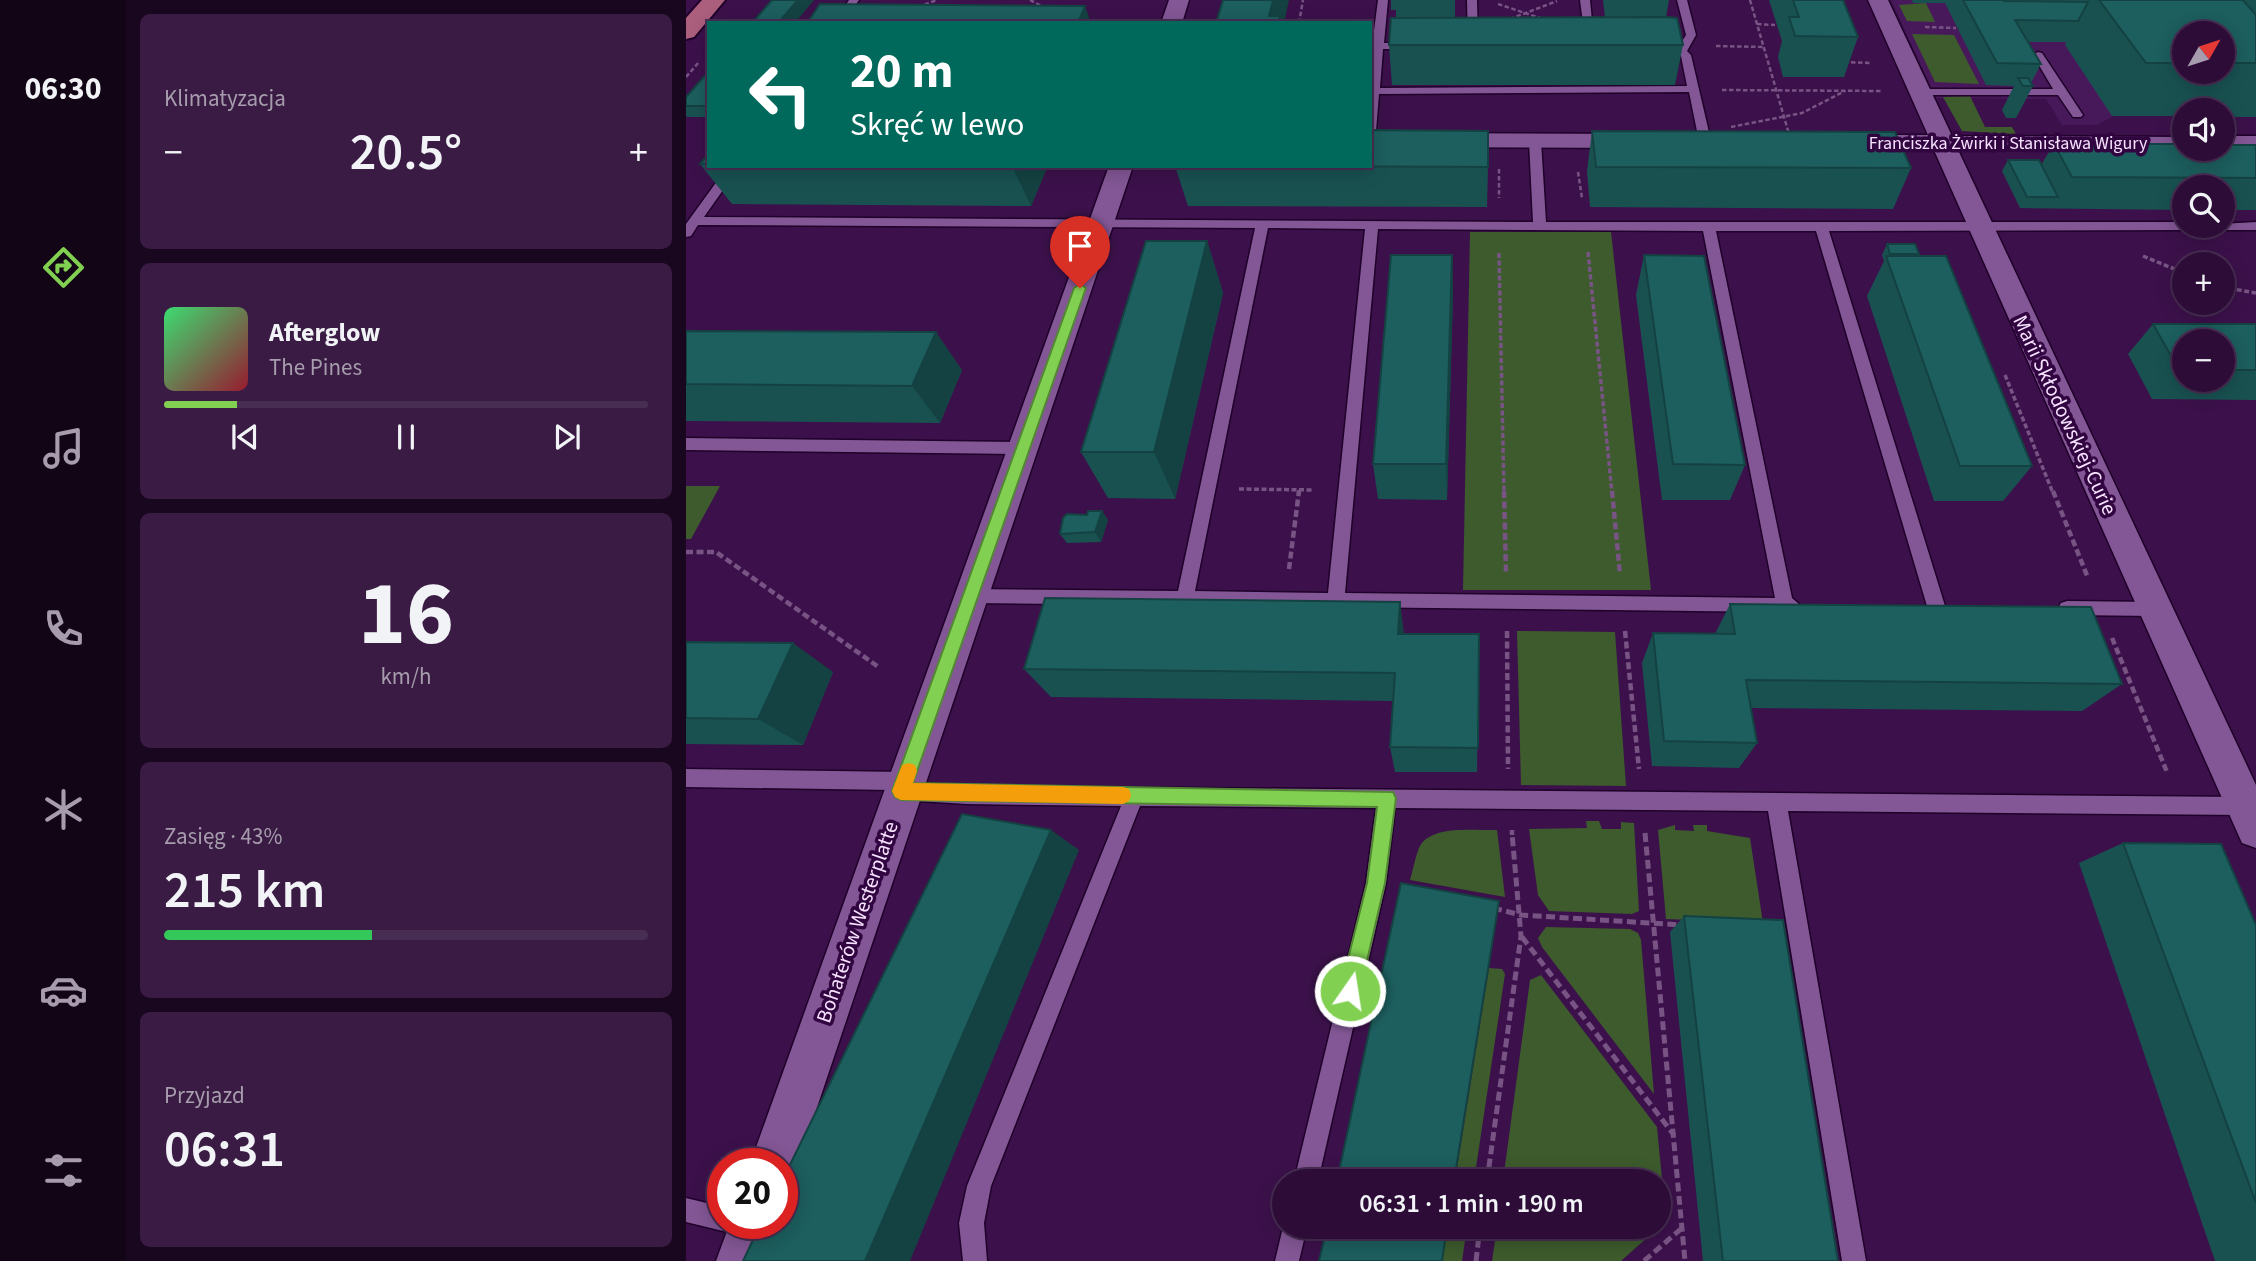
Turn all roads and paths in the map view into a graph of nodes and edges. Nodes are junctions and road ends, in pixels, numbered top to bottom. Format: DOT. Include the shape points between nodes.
graph roads {
  1 [pos="713,0"];
  2 [pos="854,0"];
  3 [pos="937,0"];
  4 [pos="1030,0"];
  5 [pos="1180,0"];
  6 [pos="1303,0"];
  7 [pos="1383,0"];
  8 [pos="1472,0"];
  9 [pos="1488,0"];
  10 [pos="1561,0"];
  11 [pos="1585,0"];
  12 [pos="1682,0"];
  13 [pos="1750,0"];
  14 [pos="1878,0"];
  15 [pos="913,9"];
  16 [pos="1052,11"];
  17 [pos="1526,13"];
  18 [pos="839,21"];
  19 [pos="1172,21"];
  20 [pos="1299,21"];
  21 [pos="1757,24"];
  22 [pos="1775,24"];
  23 [pos="686,32"];
  24 [pos="1473,33"];
  25 [pos="1590,40"];
  26 [pos="1377,46"];
  27 [pos="1424,46"];
  28 [pos="1486,46"];
  29 [pos="1578,46"];
  30 [pos="1603,46"];
  31 [pos="1654,46"];
  32 [pos="1764,47"];
  33 [pos="1684,48"];
  34 [pos="1866,51"];
  35 [pos="2038,55"];
  36 [pos="1838,62"];
  37 [pos="1871,63"];
  38 [pos="1875,72"];
  39 [pos="1878,82"];
  40 [pos="1694,89"];
  41 [pos="1777,90"];
  42 [pos="1846,90"];
  43 [pos="1373,91"];
  44 [pos="1882,91"];
  45 [pos="1920,92"];
  46 [pos="2061,92"];
  47 [pos="1372,104"];
  48 [pos="2077,115"];
  49 [pos="1786,116"];
  50 [pos="1704,137"];
  51 [pos="1372,140"];
  52 [pos="1574,140"];
  53 [pos="1499,141"];
  54 [pos="1535,141"];
  55 [pos="1730,142"];
  56 [pos="1790,142"];
  57 [pos="1905,142"];
  58 [pos="1942,143"];
  59 [pos="2256,143"];
  60 [pos="2172,144"];
  61 [pos="2235,144"];
  62 [pos="733,168"];
  63 [pos="1120,168"];
  64 [pos="695,221"];
  65 [pos="1103,222"];
  66 [pos="1262,224"];
  67 [pos="1372,225"];
  68 [pos="1498,225"];
  69 [pos="1540,226"];
  70 [pos="1586,226"];
  71 [pos="1709,226"];
  72 [pos="1978,226"];
  73 [pos="2172,226"];
  74 [pos="2235,226"];
  75 [pos="2256,226"];
  76 [pos="1821,227"];
  77 [pos="686,233"];
  78 [pos="2235,289"];
  79 [pos="2256,293"];
  80 [pos="2001,367"];
  81 [pos="686,444"];
  82 [pos="1023,448"];
  83 [pos="1208,489"];
  84 [pos="1299,490"];
  85 [pos="1346,490"];
  86 [pos="686,552"];
  87 [pos="970,596"];
  88 [pos="1185,598"];
  89 [pos="1284,600"];
  90 [pos="1336,600"];
  91 [pos="1507,602"];
  92 [pos="1622,602"];
  93 [pos="1785,605"];
  94 [pos="1813,605"];
  95 [pos="1936,606"];
  96 [pos="2046,608"];
  97 [pos="2101,609"];
  98 [pos="2155,610"];
  99 [pos="880,668"];
  100 [pos="686,778"];
  101 [pos="903,786"];
  102 [pos="1135,796"];
  103 [pos="1387,798"];
  104 [pos="1508,799"];
  105 [pos="1642,799"];
  106 [pos="1776,801"];
  107 [pos="2179,804"];
  108 [pos="2251,817"];
  109 [pos="1482,906"];
  110 [pos="1521,915"];
  111 [pos="1654,923"];
  112 [pos="1694,925"];
  113 [pos="1521,936"];
  114 [pos="1675,1136"];
  115 [pos="780,1148"];
  116 [pos="1309,1169"];
  117 [pos="1489,1169"];
  118 [pos="686,1210"];
  119 [pos="707,1217"];
  120 [pos="1682,1228"];
  121 [pos="1292,1239"];
  122 [pos="1479,1239"];
  123 [pos="975,1261"];
  124 [pos="1287,1261"];
  125 [pos="1476,1261"];
  126 [pos="1644,1261"];
  127 [pos="1685,1261"];
  128 [pos="1854,1261"];
  1 -- 23 [label="main road"];
  2 -- 18 [label="lane"];
  3 -- 15 [label="path"];
  4 -- 16 [label="path"];
  5 -- 19 [label="street"];
  6 -- 20 [label="path"];
  7 -- 26 [label="lane"];
  8 -- 24 [label="lane"];
  9 -- 17 [label="path"];
  10 -- 17 [label="path"];
  11 -- 25 [label="lane"];
  12 -- 33 [label="lane" via="1691,35"];
  13 -- 21 [label="path"];
  14 -- 45 [label="street, Marii Skłodowskiej-Curie"];
  17 -- 24 [label="path"];
  17 -- 25 [label="path"];
  21 -- 22 [label="path"];
  21 -- 32 [label="path"];
  24 -- 28 [label="lane" via="1467,46"];
  25 -- 29 [label="lane"];
  25 -- 30 [label="lane"];
  26 -- 27 [label="lane"];
  26 -- 43 [label="lane"];
  31 -- 33 [label="lane"];
  32 -- 33 [label="path"];
  32 -- 41 [label="path"];
  33 -- 40 [label="lane"];
  34 -- 37 [label="path"];
  35 -- 46 [label="lane"];
  36 -- 37 [label="path"];
  37 -- 38 [label="path"];
  39 -- 44 [label="path"];
  40 -- 41 [label="path"];
  40 -- 43 [label="lane"];
  40 -- 50 [label="lane"];
  41 -- 42 [label="path"];
  41 -- 49 [label="path"];
  42 -- 44 [label="path"];
  42 -- 49 [label="path" via="1802,113"];
  43 -- 47 [label="lane"];
  44 -- 57 [label="path"];
  45 -- 46 [label="lane"];
  45 -- 58 [label="street, Marii Skłodowskiej-Curie"];
  46 -- 48 [label="lane"];
  49 -- 50 [label="path"];
  49 -- 56 [label="path"];
  50 -- 52 [label="street"];
  50 -- 55 [label="street"];
  51 -- 53 [label="street"];
  52 -- 54 [label="street"];
  52 -- 70 [label="path"];
  53 -- 54 [label="street"];
  53 -- 68 [label="path"];
  54 -- 69 [label="lane"];
  56 -- 57 [label="street, Franciszka Żwirki i Stanisława Wigury"];
  57 -- 58 [label="street, Franciszka Żwirki i Stanisława Wigury"];
  58 -- 60 [label="street, Franciszka Żwirki i Stanisława Wigury"];
  58 -- 72 [label="street, Marii Skłodowskiej-Curie"];
  59 -- 61 [label="street"];
  62 -- 64 [label="lane"];
  63 -- 65 [label="street, Bohaterów Westerplatte"];
  64 -- 65 [label="lane"];
  64 -- 77 [label="lane"];
  65 -- 66 [label="lane"];
  65 -- 82 [label="street, Bohaterów Westerplatte"];
  66 -- 67 [label="lane"];
  66 -- 83 [label="lane"];
  67 -- 68 [label="lane"];
  67 -- 85 [label="lane"];
  68 -- 69 [label="lane"];
  68 -- 91 [label="path"];
  69 -- 70 [label="lane"];
  70 -- 71 [label="lane"];
  70 -- 92 [label="path"];
  71 -- 76 [label="lane"];
  71 -- 93 [label="lane"];
  72 -- 73 [label="lane"];
  72 -- 76 [label="lane"];
  72 -- 98 [label="street, Marii Skłodowskiej-Curie"];
  74 -- 75 [label="lane"];
  76 -- 95 [label="lane"];
  78 -- 79 [label="path"];
  80 -- 97 [label="path"];
  81 -- 82 [label="lane"];
  82 -- 87 [label="street, Bohaterów Westerplatte"];
  83 -- 84 [label="path"];
  83 -- 88 [label="lane"];
  84 -- 85 [label="path"];
  84 -- 89 [label="path"];
  85 -- 90 [label="lane"];
  86 -- 99 [label="path" via="716,552"];
  87 -- 88 [label="lane"];
  87 -- 101 [label="street, Bohaterów Westerplatte"];
  88 -- 89 [label="lane"];
  89 -- 90 [label="lane"];
  90 -- 91 [label="lane"];
  91 -- 92 [label="lane"];
  91 -- 104 [label="path"];
  92 -- 93 [label="lane"];
  92 -- 105 [label="path"];
  93 -- 94 [label="lane"];
  96 -- 97 [label="lane"];
  97 -- 98 [label="lane"];
  97 -- 107 [label="path"];
  98 -- 108 [label="street, Marii Skłodowskiej-Curie"];
  100 -- 101 [label="lane"];
  101 -- 102 [label="lane"];
  101 -- 115 [label="street, Bohaterów Westerplatte"];
  102 -- 103 [label="lane"];
  102 -- 123 [label="lane" via="979,1186 970,1217"];
  103 -- 104 [label="lane"];
  103 -- 116 [label="lane" via="1376,883"];
  104 -- 105 [label="lane"];
  104 -- 110 [label="path"];
  105 -- 106 [label="lane"];
  105 -- 111 [label="path"];
  106 -- 107 [label="lane"];
  106 -- 128 [label="lane"];
  107 -- 108 [label="lane"];
  109 -- 110 [label="path"];
  110 -- 111 [label="path"];
  110 -- 113 [label="path"];
  111 -- 112 [label="path"];
  111 -- 114 [label="path"];
  113 -- 114 [label="path"];
  113 -- 117 [label="path"];
  114 -- 120 [label="path"];
  118 -- 119 [label="lane"];
  120 -- 126 [label="path"];
  120 -- 127 [label="path"];
  121 -- 124 [label="lane"];
  122 -- 125 [label="path"];
}
